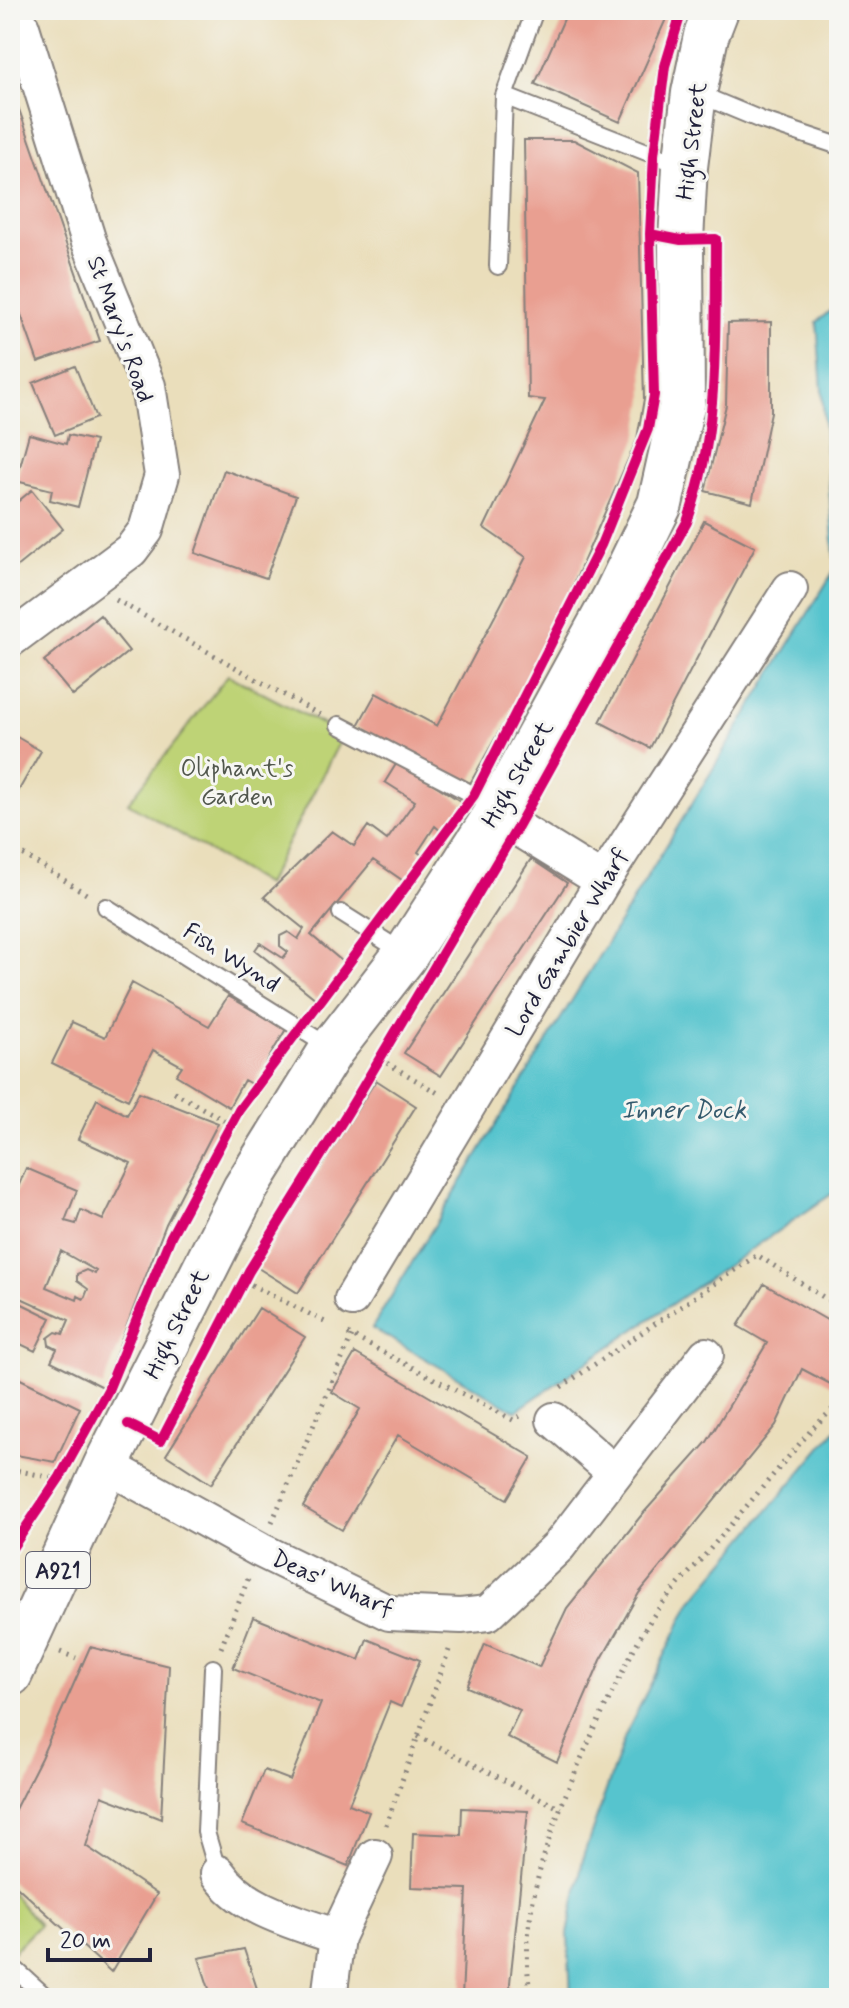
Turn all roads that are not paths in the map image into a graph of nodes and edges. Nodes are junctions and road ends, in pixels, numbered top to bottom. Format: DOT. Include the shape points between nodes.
graph roads {
  1 [pos="14,10"];
  2 [pos="535,10"];
  3 [pos="716,10"];
  4 [pos="694,93"];
  5 [pos="504,96"];
  6 [pos="839,146"];
  7 [pos="685,167"];
  8 [pos="498,266"];
  9 [pos="790,589"];
  10 [pos="10,640"];
  11 [pos="339,725"];
  12 [pos="498,812"];
  13 [pos="603,881"];
  14 [pos="106,907"];
  15 [pos="341,913"];
  16 [pos="406,954"];
  17 [pos="332,1049"];
  18 [pos="352,1299"];
  19 [pos="706,1355"];
  20 [pos="543,1409"];
  21 [pos="86,1465"];
  22 [pos="615,1473"];
  23 [pos="10,1606"];
  24 [pos="213,1668"];
  25 [pos="10,1674"];
  26 [pos="375,1856"];
  27 [pos="218,1873"];
  28 [pos="337,1937"];
  29 [pos="17,1971"];
  30 [pos="47,1998"];
  31 [pos="329,1998"];
  1 -- 10 [label="street, St Mary's Road" via="89,242 148,386 162,475 146,530 131,550"];
  2 -- 5 [label="lane"];
  3 -- 4 [label="main road, High Street / A921"];
  4 -- 6 [label="lane"];
  4 -- 7 [label="main road, High Street / A921"];
  5 -- 7 [label="lane"];
  5 -- 8 [label="lane"];
  7 -- 12 [label="main road, High Street / A921" via="682,405 660,504"];
  9 -- 13 [label="street, Lord Gambier Wharf"];
  11 -- 12 [label="lane"];
  12 -- 13 [label="street"];
  12 -- 16 [label="main road, High Street / A921"];
  13 -- 18 [label="street, Lord Gambier Wharf"];
  14 -- 17 [label="lane, Fish Wynd"];
  15 -- 16 [label="lane"];
  16 -- 17 [label="main road, High Street / A921"];
  17 -- 21 [label="main road, High Street / A921"];
  19 -- 22 [label="street, Deas' Wharf"];
  20 -- 22 [label="street"];
  21 -- 22 [label="street, Deas' Wharf" via="389,1613 461,1616 488,1613 559,1546"];
  21 -- 23 [label="main road, A921"];
  21 -- 25 [label="main road, A921"];
  24 -- 27 [label="lane" via="206,1832"];
  26 -- 28 [label="street"];
  27 -- 28 [label="street" via="228,1888 267,1911"];
  28 -- 31 [label="street"];
  29 -- 30 [label="lane"];
}
